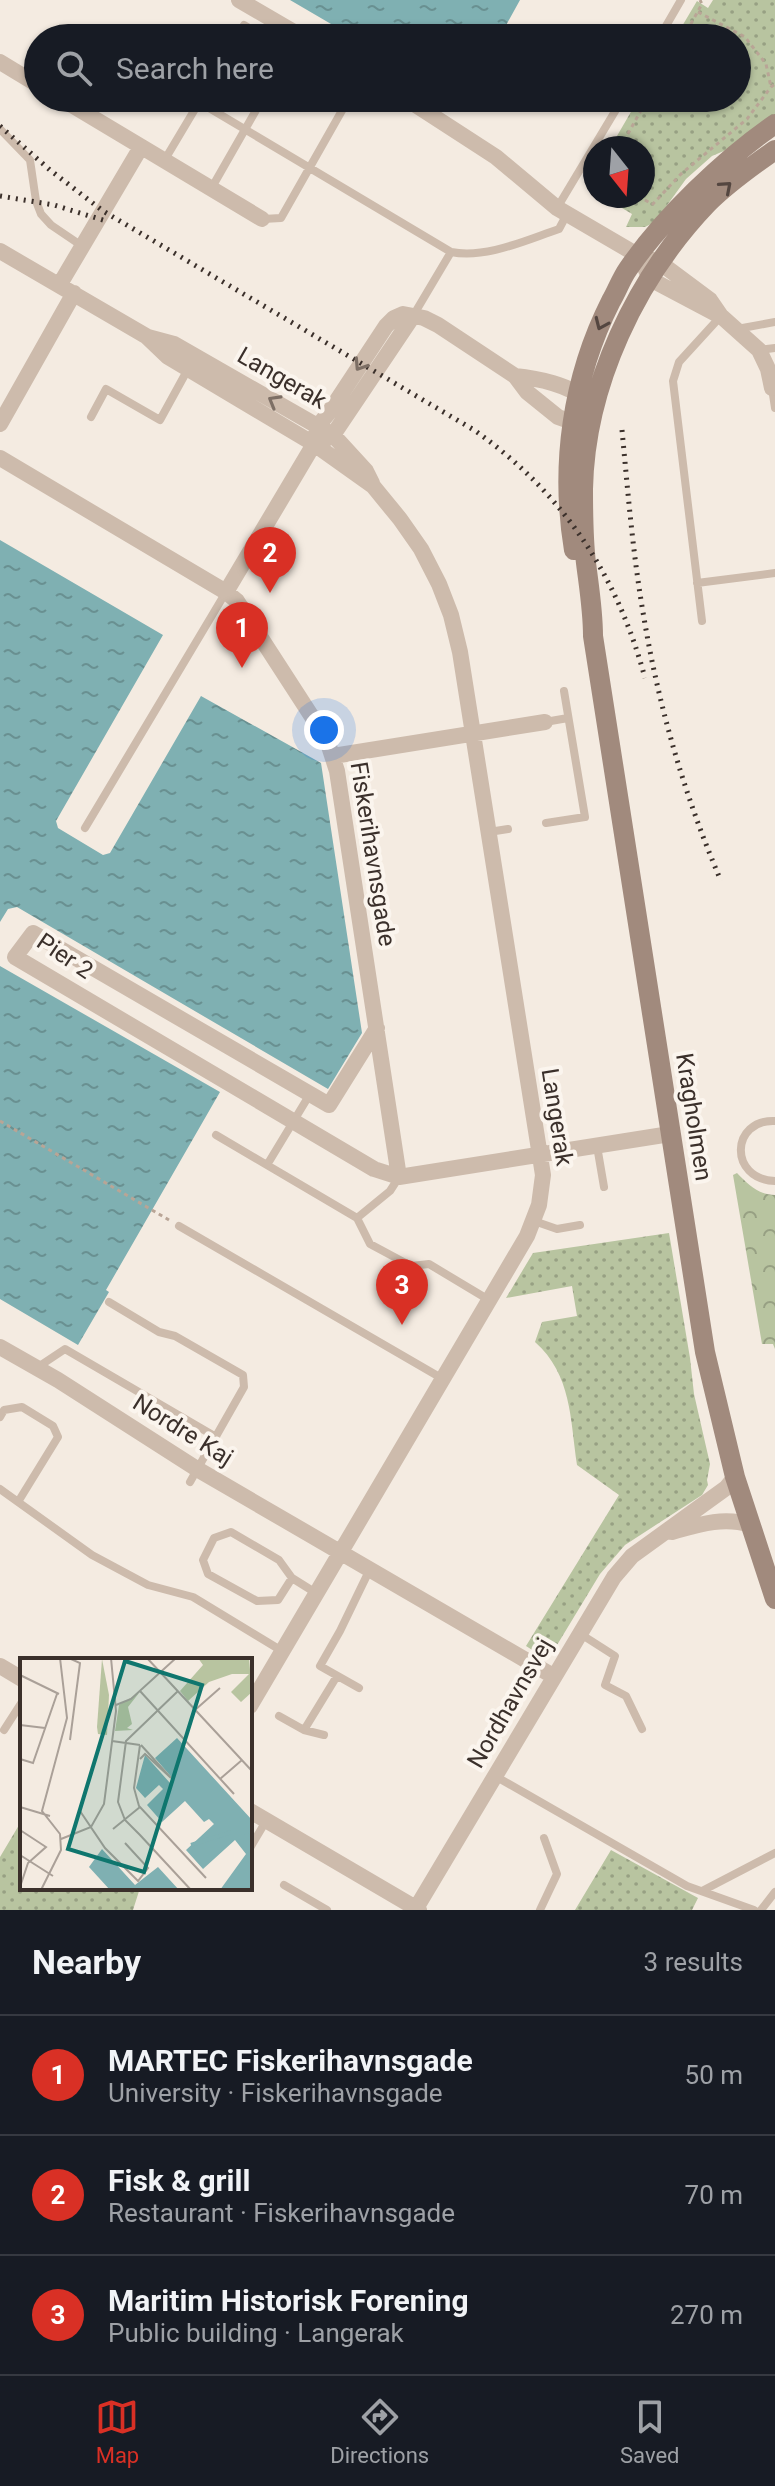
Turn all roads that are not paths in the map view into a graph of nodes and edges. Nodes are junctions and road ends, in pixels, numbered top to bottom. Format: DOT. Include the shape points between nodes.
graph roads {
  1 [pos="239,0"];
  2 [pos="681,0"];
  3 [pos="280,24"];
  4 [pos="667,24"];
  5 [pos="0,62"];
  6 [pos="24,77"];
  7 [pos="83,112"];
  8 [pos="193,112"];
  9 [pos="218,112"];
  10 [pos="255,112"];
  11 [pos="341,112"];
  12 [pos="427,112"];
  13 [pos="615,112"];
  14 [pos="775,124"];
  15 [pos="0,129"];
  16 [pos="245,130"];
  17 [pos="141,147"];
  18 [pos="775,150"];
  19 [pos="164,161"];
  20 [pos="310,168"];
  21 [pos="211,189"];
  22 [pos="562,211"];
  23 [pos="262,219"];
  24 [pos="82,246"];
  25 [pos="0,251"];
  26 [pos="451,252"];
  27 [pos="649,266"];
  28 [pos="67,289"];
  29 [pos="413,316"];
  30 [pos="721,316"];
  31 [pos="775,322"];
  32 [pos="735,329"];
  33 [pos="146,336"];
  34 [pos="767,349"];
  35 [pos="188,369"];
  36 [pos="772,369"];
  37 [pos="515,376"];
  38 [pos="774,388"];
  39 [pos="578,392"];
  40 [pos="775,408"];
  41 [pos="594,409"];
  42 [pos="91,417"];
  43 [pos="572,422"];
  44 [pos="0,424"];
  45 [pos="318,426"];
  46 [pos="333,435"];
  47 [pos="314,444"];
  48 [pos="0,458"];
  49 [pos="373,486"];
  50 [pos="775,573"];
  51 [pos="697,583"];
  52 [pos="226,592"];
  53 [pos="702,621"];
  54 [pos="593,636"];
  55 [pos="564,691"];
  56 [pos="568,718"];
  57 [pos="545,722"];
  58 [pos="474,733"];
  59 [pos="333,756"];
  60 [pos="546,823"];
  61 [pos="85,828"];
  62 [pos="508,829"];
  63 [pos="489,832"];
  64 [pos="377,1028"];
  65 [pos="310,1094"];
  66 [pos="294,1121"];
  67 [pos="775,1121"];
  68 [pos="670,1134"];
  69 [pos="216,1135"];
  70 [pos="597,1145"];
  71 [pos="539,1154"];
  72 [pos="267,1165"];
  73 [pos="399,1177"];
  74 [pos="775,1181"];
  75 [pos="604,1187"];
  76 [pos="357,1218"];
  77 [pos="534,1221"];
  78 [pos="580,1225"];
  79 [pos="179,1226"];
  80 [pos="489,1300"];
  81 [pos="109,1302"];
  82 [pos="0,1347"];
  83 [pos="37,1368"];
  84 [pos="443,1379"];
  85 [pos="0,1417"];
  86 [pos="216,1437"];
  87 [pos="193,1476"];
  88 [pos="735,1477"];
  89 [pos="0,1489"];
  90 [pos="18,1502"];
  91 [pos="750,1525"];
  92 [pos="662,1534"];
  93 [pos="341,1552"];
  94 [pos="371,1568"];
  95 [pos="292,1578"];
  96 [pos="316,1593"];
  97 [pos="775,1599"];
  98 [pos="579,1633"];
  99 [pos="282,1651"];
  100 [pos="0,1666"];
  101 [pos="337,1676"];
  102 [pos="553,1676"];
  103 [pos="20,1678"];
  104 [pos="359,1688"];
  105 [pos="252,1703"];
  106 [pos="20,1705"];
  107 [pos="279,1716"];
  108 [pos="642,1729"];
  109 [pos="4,1730"];
  110 [pos="304,1730"];
  111 [pos="324,1735"];
  112 [pos="495,1776"];
  113 [pos="252,1812"];
  114 [pos="266,1820"];
  115 [pos="544,1838"];
  116 [pos="252,1844"];
  117 [pos="775,1853"];
  118 [pos="284,1885"];
  119 [pos="702,1891"];
  120 [pos="775,1892"];
  121 [pos="417,1909"];
  122 [pos="327,1910"];
  123 [pos="540,1910"];
  124 [pos="754,1910"];
  125 [pos="761,1910"];
  1 -- 3 [label="street"];
  2 -- 4 [label="lane"];
  5 -- 6 [label="street"];
  7 -- 17 [label="street"];
  8 -- 19 [label="lane"];
  9 -- 16 [label="lane"];
  10 -- 16 [label="lane"];
  11 -- 20 [label="lane"];
  12 -- 22 [label="street" via="496,157"];
  13 -- 22 [label="lane"];
  14 -- 27 [label="street, Kragholmen" via="697,190"];
  15 -- 24 [label="lane" via="30,160 41,214"];
  16 -- 20 [label="lane"];
  16 -- 21 [label="lane"];
  17 -- 19 [label="street"];
  17 -- 24 [label="street"];
  27 -- 18 [label="street, Kragholmen, one-way" via="708,203"];
  19 -- 21 [label="street"];
  20 -- 23 [label="lane" via="281,218"];
  20 -- 26 [label="lane"];
  21 -- 23 [label="street"];
  22 -- 26 [label="lane" via="559,229 482,253"];
  22 -- 27 [label="street"];
  24 -- 28 [label="street"];
  25 -- 28 [label="street, Langerak"];
  26 -- 29 [label="lane"];
  27 -- 30 [label="street"];
  27 -- 39 [label="street, Kragholmen, one-way" via="628,270 602,320"];
  27 -- 41 [label="street, Kragholmen"];
  28 -- 33 [label="street, Langerak"];
  28 -- 44 [label="street"];
  29 -- 37 [label="street" via="438,325"];
  29 -- 45 [label="street, one-way" via="403,314 386,326"];
  29 -- 46 [label="street"];
  30 -- 32 [label="street"];
  30 -- 51 [label="lane" via="679,362 673,381"];
  31 -- 32 [label="lane"];
  32 -- 34 [label="street"];
  33 -- 35 [label="street, Langerak"];
  45 -- 33 [label="street, Langerak, one-way" via="174,344"];
  34 -- 36 [label="street"];
  35 -- 42 [label="lane" via="160,420 106,389"];
  35 -- 47 [label="street, Langerak"];
  36 -- 38 [label="street"];
  37 -- 39 [label="street"];
  37 -- 43 [label="street" via="538,401"];
  38 -- 40 [label="lane"];
  39 -- 41 [label="street"];
  39 -- 43 [label="street, Kragholmen"];
  41 -- 43 [label="street"];
  41 -- 54 [label="street, Kragholmen" via="583,489"];
  43 -- 54 [label="street, Kragholmen" via="569,519"];
  45 -- 46 [label="street, Langerak"];
  45 -- 47 [label="street"];
  46 -- 47 [label="street"];
  46 -- 49 [label="street, Langerak"];
  47 -- 49 [label="street, Langerak"];
  47 -- 52 [label="street"];
  48 -- 52 [label="street, Fiskerihavnsgade"];
  49 -- 58 [label="street, Langerak" via="421,549 439,584 460,652"];
  50 -- 51 [label="lane"];
  51 -- 53 [label="lane"];
  52 -- 59 [label="street, Fiskerihavnsgade" via="246,612"];
  52 -- 61 [label="lane"];
  54 -- 68 [label="street, Kragholmen"];
  55 -- 56 [label="lane"];
  56 -- 57 [label="lane"];
  56 -- 60 [label="lane" via="585,817"];
  57 -- 58 [label="street"];
  58 -- 59 [label="street"];
  58 -- 63 [label="street, Langerak"];
  59 -- 64 [label="street, Fiskerihavnsgade"];
  62 -- 63 [label="lane"];
  63 -- 71 [label="street, Langerak"];
  64 -- 65 [label="street" via="329,1105"];
  64 -- 73 [label="street, Fiskerihavnsgade"];
  65 -- 66 [label="lane"];
  65 -- 66 [label="street, Pier 2" via="33,933 15,957"];
  66 -- 72 [label="lane"];
  66 -- 73 [label="street, Pier 2" via="374,1169"];
  67 -- 74 [label="lane" via="746,1133 741,1156 753,1176"];
  68 -- 70 [label="street"];
  68 -- 88 [label="street, Kragholmen" via="705,1352"];
  69 -- 72 [label="lane"];
  70 -- 71 [label="street"];
  70 -- 75 [label="lane"];
  71 -- 73 [label="street"];
  71 -- 77 [label="street, Langerak" via="543,1190"];
  72 -- 76 [label="lane"];
  73 -- 76 [label="lane"];
  76 -- 80 [label="lane" via="370,1244 411,1266 429,1264"];
  77 -- 78 [label="lane" via="557,1229"];
  77 -- 80 [label="street, Langerak"];
  79 -- 84 [label="lane"];
  80 -- 84 [label="street, Langerak"];
  81 -- 86 [label="lane" via="243,1375 244,1387"];
  82 -- 83 [label="street, Nordre Kaj"];
  83 -- 86 [label="lane" via="65,1349"];
  83 -- 87 [label="street, Nordre Kaj"];
  84 -- 93 [label="street, Langerak"];
  85 -- 90 [label="lane" via="4,1410 22,1407 53,1426 58,1437"];
  86 -- 87 [label="lane"];
  87 -- 93 [label="street, Nordre Kaj"];
  88 -- 91 [label="street, Kragholmen"];
  88 -- 92 [label="street, Nordhavnsvej"];
  89 -- 90 [label="lane"];
  90 -- 99 [label="lane" via="92,1555 148,1585 193,1597"];
  91 -- 92 [label="street, Nordhavnsvej" via="706,1523"];
  91 -- 97 [label="street, Kragholmen"];
  92 -- 98 [label="street, Nordhavnsvej" via="614,1577"];
  93 -- 94 [label="street, Nordre Kaj"];
  93 -- 96 [label="street, Langerak"];
  94 -- 101 [label="lane" via="320,1666"];
  94 -- 102 [label="street, Nordre Kaj"];
  95 -- 95 [label="lane" via="279,1560 231,1532 214,1538 203,1560 208,1574 257,1601 278,1600"];
  95 -- 96 [label="lane"];
  96 -- 99 [label="street, Langerak"];
  98 -- 102 [label="street, Nordhavnsvej"];
  98 -- 108 [label="lane" via="615,1656 605,1685 626,1696"];
  99 -- 105 [label="street, Langerak"];
  100 -- 103 [label="street"];
  101 -- 104 [label="lane"];
  101 -- 110 [label="lane"];
  102 -- 112 [label="street, Nordhavnsvej"];
  106 -- 109 [label="lane"];
  107 -- 110 [label="lane"];
  110 -- 111 [label="lane"];
  112 -- 119 [label="lane"];
  112 -- 121 [label="street, Nordhavnsvej"];
  113 -- 114 [label="street"];
  114 -- 116 [label="lane"];
  114 -- 121 [label="street"];
  115 -- 123 [label="lane" via="557,1874"];
  117 -- 119 [label="lane"];
  118 -- 122 [label="lane"];
  119 -- 124 [label="lane"];
  120 -- 125 [label="lane"];
}
